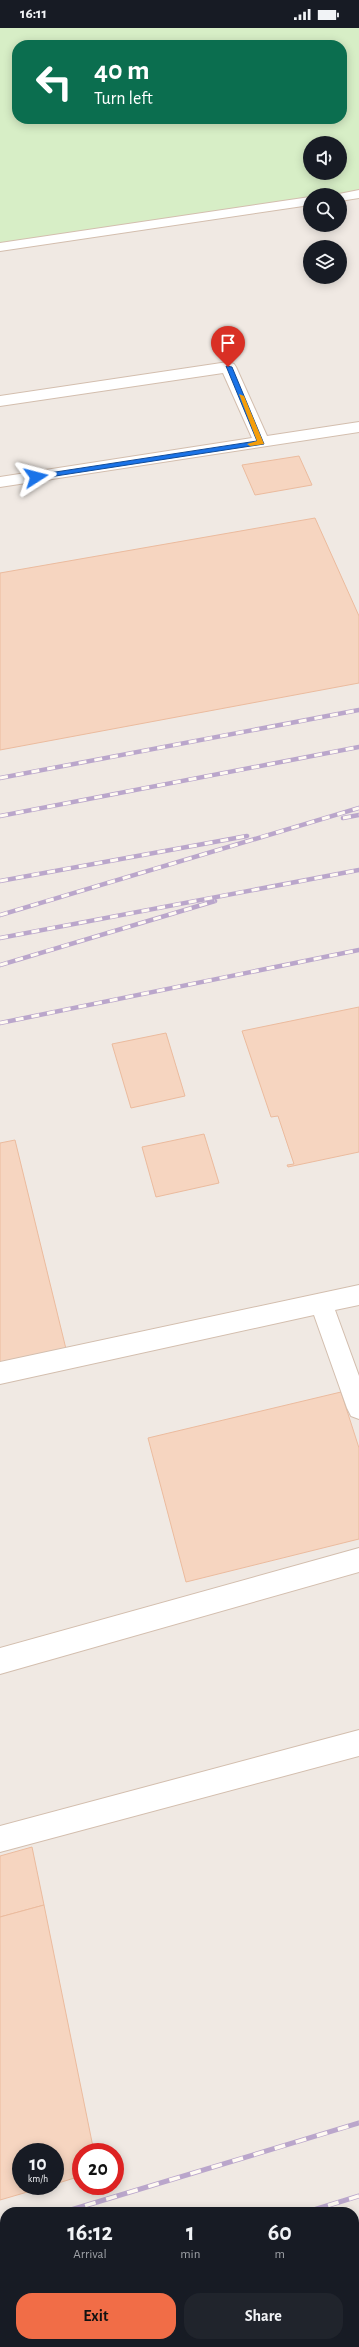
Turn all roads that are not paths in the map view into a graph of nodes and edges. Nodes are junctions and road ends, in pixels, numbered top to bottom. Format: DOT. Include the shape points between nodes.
graph roads {
  1 [pos="359,194"];
  2 [pos="347,196"];
  3 [pos="303,202"];
  4 [pos="0,247"];
  5 [pos="0,401"];
  6 [pos="359,427"];
  7 [pos="262,442"];
  8 [pos="0,482"];
  9 [pos="359,1295"];
  10 [pos="321,1303"];
  11 [pos="0,1373"];
  12 [pos="359,1408"];
  13 [pos="359,1560"];
  14 [pos="0,1661"];
  15 [pos="359,1743"];
  16 [pos="0,1838"];
  1 -- 2 [label="lane"];
  3 -- 4 [label="lane"];
  5 -- 7 [label="lane" via="228,367"];
  6 -- 7 [label="lane"];
  7 -- 8 [label="lane"];
  9 -- 10 [label="lane"];
  10 -- 11 [label="lane"];
  10 -- 12 [label="lane"];
  13 -- 14 [label="lane"];
  15 -- 16 [label="lane"];
}
